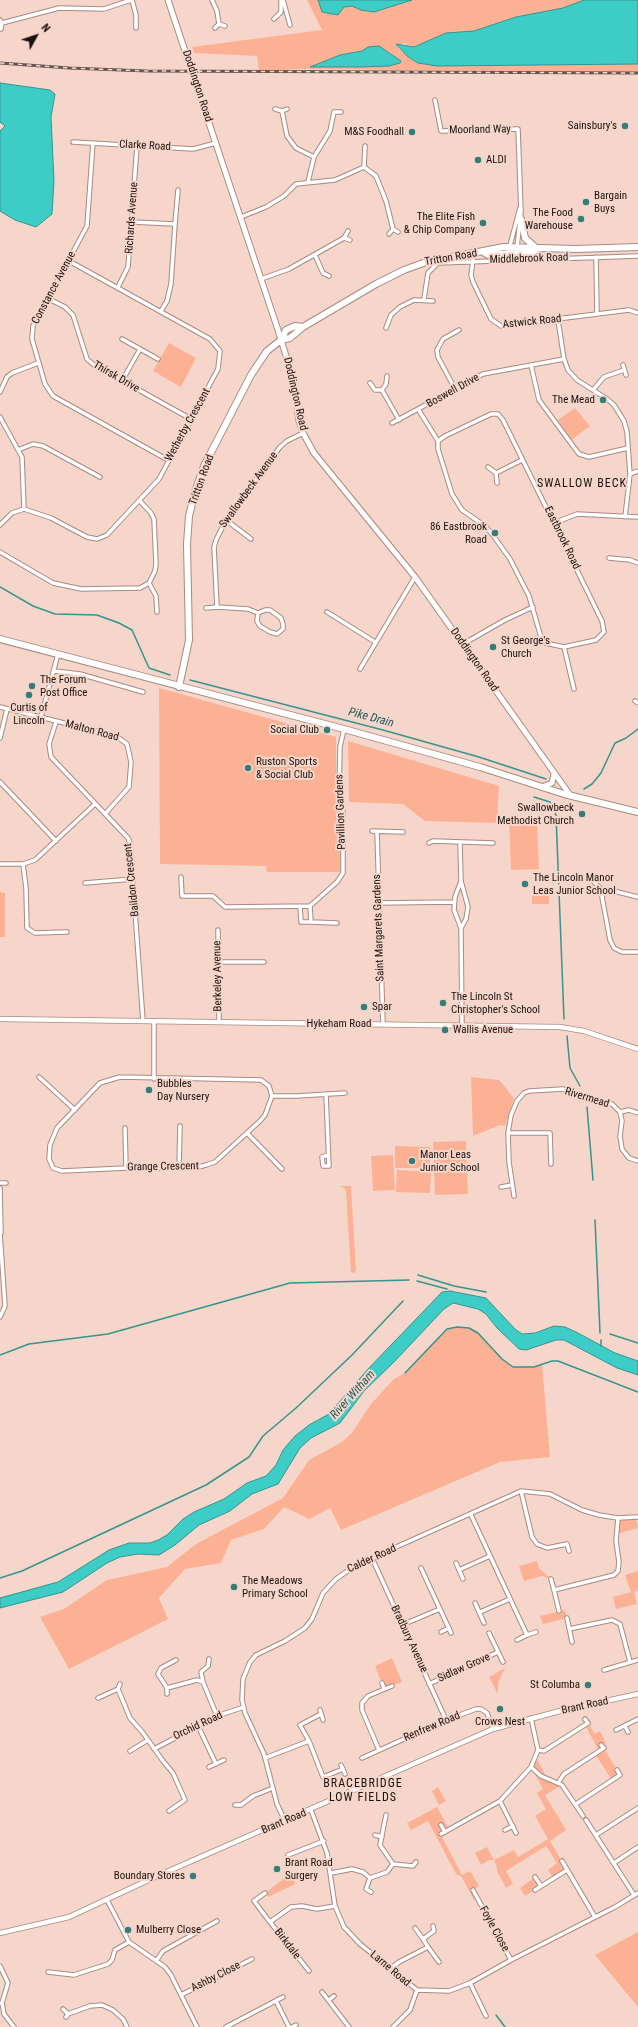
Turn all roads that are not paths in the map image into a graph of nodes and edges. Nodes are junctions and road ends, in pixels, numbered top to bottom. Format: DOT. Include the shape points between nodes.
graph roads {
  1 [pos="131,0"];
  2 [pos="168,0"];
  3 [pos="212,0"];
  4 [pos="282,0"];
  5 [pos="274,19"];
  6 [pos="1,21"];
  7 [pos="219,24"];
  8 [pos="290,25"];
  9 [pos="225,26"];
  10 [pos="136,28"];
  11 [pos="215,28"];
  12 [pos="1,29"];
  13 [pos="435,100"];
  14 [pos="331,107"];
  15 [pos="275,109"];
  16 [pos="287,109"];
  17 [pos="282,111"];
  18 [pos="334,112"];
  19 [pos="341,112"];
  20 [pos="74,142"];
  21 [pos="93,143"];
  22 [pos="216,143"];
  23 [pos="137,146"];
  24 [pos="365,146"];
  25 [pos="314,157"];
  26 [pos="364,167"];
  27 [pos="308,182"];
  28 [pos="178,190"];
  29 [pos="521,207"];
  30 [pos="241,217"];
  31 [pos="521,219"];
  32 [pos="132,222"];
  33 [pos="175,224"];
  34 [pos="393,229"];
  35 [pos="348,231"];
  36 [pos="398,232"];
  37 [pos="389,234"];
  38 [pos="344,238"];
  39 [pos="350,240"];
  40 [pos="638,247"];
  41 [pos="537,249"];
  42 [pos="509,250"];
  43 [pos="517,250"];
  44 [pos="315,254"];
  45 [pos="638,256"];
  46 [pos="596,257"];
  47 [pos="69,260"];
  48 [pos="473,260"];
  49 [pos="323,273"];
  50 [pos="329,276"];
  51 [pos="323,278"];
  52 [pos="261,279"];
  53 [pos="118,287"];
  54 [pos="49,299"];
  55 [pos="424,299"];
  56 [pos="433,300"];
  57 [pos="161,311"];
  58 [pos="597,313"];
  59 [pos="638,313"];
  60 [pos="558,320"];
  61 [pos="386,328"];
  62 [pos="460,330"];
  63 [pos="122,339"];
  64 [pos="281,340"];
  65 [pos="140,349"];
  66 [pos="158,359"];
  67 [pos="564,359"];
  68 [pos="38,363"];
  69 [pos="531,365"];
  70 [pos="622,365"];
  71 [pos="624,370"];
  72 [pos="626,375"];
  73 [pos="387,376"];
  74 [pos="122,381"];
  75 [pos="370,383"];
  76 [pos="455,389"];
  77 [pos="382,390"];
  78 [pos="593,390"];
  79 [pos="0,392"];
  80 [pos="418,409"];
  81 [pos="0,417"];
  82 [pos="191,419"];
  83 [pos="399,420"];
  84 [pos="392,423"];
  85 [pos="303,434"];
  86 [pos="438,441"];
  87 [pos="628,448"];
  88 [pos="18,450"];
  89 [pos="168,460"];
  90 [pos="522,460"];
  91 [pos="488,466"];
  92 [pos="638,472"];
  93 [pos="496,473"];
  94 [pos="630,474"];
  95 [pos="100,477"];
  96 [pos="497,483"];
  97 [pos="140,501"];
  98 [pos="24,508"];
  99 [pos="625,517"];
  100 [pos="638,517"];
  101 [pos="226,520"];
  102 [pos="554,523"];
  103 [pos="0,524"];
  104 [pos="252,539"];
  105 [pos="0,552"];
  106 [pos="609,558"];
  107 [pos="638,563"];
  108 [pos="415,576"];
  109 [pos="149,583"];
  110 [pos="217,607"];
  111 [pos="533,607"];
  112 [pos="206,608"];
  113 [pos="157,612"];
  114 [pos="327,612"];
  115 [pos="258,613"];
  116 [pos="0,639"];
  117 [pos="375,642"];
  118 [pos="463,644"];
  119 [pos="564,647"];
  120 [pos="58,654"];
  121 [pos="360,669"];
  122 [pos="54,671"];
  123 [pos="179,687"];
  124 [pos="574,688"];
  125 [pos="143,692"];
  126 [pos="0,707"];
  127 [pos="7,709"];
  128 [pos="41,717"];
  129 [pos="56,722"];
  130 [pos="344,729"];
  131 [pos="0,738"];
  132 [pos="554,773"];
  133 [pos="0,782"];
  134 [pos="542,788"];
  135 [pos="570,795"];
  136 [pos="95,804"];
  137 [pos="638,812"];
  138 [pos="105,814"];
  139 [pos="372,831"];
  140 [pos="377,832"];
  141 [pos="402,832"];
  142 [pos="56,842"];
  143 [pos="460,842"];
  144 [pos="429,843"];
  145 [pos="493,843"];
  146 [pos="0,864"];
  147 [pos="23,864"];
  148 [pos="181,877"];
  149 [pos="133,879"];
  150 [pos="462,880"];
  151 [pos="593,881"];
  152 [pos="85,883"];
  153 [pos="604,892"];
  154 [pos="638,897"];
  155 [pos="454,902"];
  156 [pos="378,903"];
  157 [pos="300,906"];
  158 [pos="310,906"];
  159 [pos="311,922"];
  160 [pos="337,923"];
  161 [pos="461,928"];
  162 [pos="218,930"];
  163 [pos="67,932"];
  164 [pos="638,952"];
  165 [pos="217,962"];
  166 [pos="264,962"];
  167 [pos="0,1019"];
  168 [pos="143,1021"];
  169 [pos="154,1022"];
  170 [pos="219,1022"];
  171 [pos="382,1024"];
  172 [pos="462,1026"];
  173 [pos="638,1049"];
  174 [pos="39,1077"];
  175 [pos="154,1079"];
  176 [pos="326,1094"];
  177 [pos="345,1094"];
  178 [pos="272,1096"];
  179 [pos="75,1110"];
  180 [pos="620,1112"];
  181 [pos="638,1113"];
  182 [pos="180,1126"];
  183 [pos="125,1128"];
  184 [pos="551,1128"];
  185 [pos="247,1133"];
  186 [pos="508,1133"];
  187 [pos="550,1133"];
  188 [pos="328,1155"];
  189 [pos="638,1161"];
  190 [pos="551,1164"];
  191 [pos="126,1168"];
  192 [pos="179,1168"];
  193 [pos="282,1169"];
  194 [pos="0,1183"];
  195 [pos="6,1183"];
  196 [pos="512,1185"];
  197 [pos="501,1187"];
  198 [pos="0,1188"];
  199 [pos="514,1196"];
  200 [pos="1,1233"];
  201 [pos="2,1278"];
  202 [pos="0,1317"];
  203 [pos="520,1491"];
  204 [pos="471,1514"];
  205 [pos="638,1517"];
  206 [pos="618,1518"];
  207 [pos="569,1551"];
  208 [pos="490,1556"];
  209 [pos="372,1558"];
  210 [pos="456,1562"];
  211 [pos="421,1568"];
  212 [pos="459,1570"];
  213 [pos="463,1579"];
  214 [pos="551,1579"];
  215 [pos="554,1590"];
  216 [pos="510,1599"];
  217 [pos="475,1603"];
  218 [pos="440,1608"];
  219 [pos="559,1611"];
  220 [pos="480,1612"];
  221 [pos="567,1618"];
  222 [pos="484,1623"];
  223 [pos="402,1625"];
  224 [pos="449,1628"];
  225 [pos="569,1629"];
  226 [pos="441,1632"];
  227 [pos="536,1632"];
  228 [pos="451,1633"];
  229 [pos="489,1634"];
  230 [pos="527,1635"];
  231 [pos="517,1640"];
  232 [pos="572,1642"];
  233 [pos="498,1652"];
  234 [pos="208,1659"];
  235 [pos="176,1660"];
  236 [pos="638,1660"];
  237 [pos="503,1662"];
  238 [pos="630,1662"];
  239 [pos="604,1670"];
  240 [pos="203,1682"];
  241 [pos="382,1683"];
  242 [pos="120,1684"];
  243 [pos="429,1684"];
  244 [pos="392,1686"];
  245 [pos="167,1688"];
  246 [pos="118,1689"];
  247 [pos="384,1689"];
  248 [pos="167,1694"];
  249 [pos="638,1694"];
  250 [pos="98,1698"];
  251 [pos="244,1707"];
  252 [pos="217,1716"];
  253 [pos="531,1718"];
  254 [pos="585,1719"];
  255 [pos="638,1719"];
  256 [pos="323,1720"];
  257 [pos="446,1720"];
  258 [pos="198,1726"];
  259 [pos="625,1726"];
  260 [pos="493,1730"];
  261 [pos="616,1730"];
  262 [pos="628,1732"];
  263 [pos="148,1740"];
  264 [pos="309,1742"];
  265 [pos="604,1748"];
  266 [pos="154,1749"];
  267 [pos="379,1750"];
  268 [pos="538,1750"];
  269 [pos="130,1751"];
  270 [pos="265,1758"];
  271 [pos="362,1758"];
  272 [pos="224,1760"];
  273 [pos="216,1764"];
  274 [pos="341,1765"];
  275 [pos="209,1767"];
  276 [pos="531,1767"];
  277 [pos="343,1769"];
  278 [pos="617,1770"];
  279 [pos="345,1774"];
  280 [pos="558,1783"];
  281 [pos="273,1788"];
  282 [pos="190,1797"];
  283 [pos="186,1800"];
  284 [pos="500,1801"];
  285 [pos="576,1804"];
  286 [pos="235,1805"];
  287 [pos="241,1805"];
  288 [pos="638,1808"];
  289 [pos="244,1810"];
  290 [pos="311,1810"];
  291 [pos="169,1812"];
  292 [pos="386,1815"];
  293 [pos="583,1816"];
  294 [pos="586,1820"];
  295 [pos="285,1821"];
  296 [pos="441,1825"];
  297 [pos="513,1826"];
  298 [pos="505,1830"];
  299 [pos="516,1833"];
  300 [pos="375,1835"];
  301 [pos="596,1835"];
  302 [pos="382,1837"];
  303 [pos="324,1841"];
  304 [pos="638,1847"];
  305 [pos="307,1848"];
  306 [pos="309,1852"];
  307 [pos="288,1855"];
  308 [pos="562,1861"];
  309 [pos="614,1863"];
  310 [pos="393,1864"];
  311 [pos="416,1870"];
  312 [pos="567,1870"];
  313 [pos="331,1873"];
  314 [pos="370,1878"];
  315 [pos="535,1878"];
  316 [pos="541,1886"];
  317 [pos="366,1889"];
  318 [pos="362,1890"];
  319 [pos="473,1890"];
  320 [pos="535,1890"];
  321 [pos="371,1892"];
  322 [pos="265,1893"];
  323 [pos="636,1894"];
  324 [pos="107,1900"];
  325 [pos="335,1906"];
  326 [pos="595,1917"];
  327 [pos="217,1922"];
  328 [pos="270,1922"];
  329 [pos="433,1926"];
  330 [pos="415,1928"];
  331 [pos="434,1931"];
  332 [pos="0,1933"];
  333 [pos="439,1933"];
  334 [pos="423,1939"];
  335 [pos="129,1942"];
  336 [pos="428,1947"];
  337 [pos="252,1959"];
  338 [pos="511,1960"];
  339 [pos="156,1961"];
  340 [pos="309,1962"];
  341 [pos="439,1962"];
  342 [pos="0,1966"];
  343 [pos="304,1966"];
  344 [pos="390,1969"];
  345 [pos="48,1972"];
  346 [pos="309,1972"];
  347 [pos="52,1974"];
  348 [pos="51,1980"];
  349 [pos="470,1983"];
  350 [pos="417,1990"];
  351 [pos="322,1992"];
  352 [pos="181,1995"];
  353 [pos="334,1996"];
  354 [pos="283,1997"];
  355 [pos="328,2000"];
  356 [pos="276,2001"];
  357 [pos="1,2003"];
  358 [pos="63,2009"];
  359 [pos="486,2016"];
  360 [pos="292,2026"];
  361 [pos="14,2027"];
  362 [pos="127,2027"];
  363 [pos="197,2027"];
  364 [pos="226,2027"];
  365 [pos="349,2027"];
  366 [pos="393,2027"];
  1 -- 6 [label="street" via="104,9 59,8"];
  1 -- 10 [label="street" via="136,15"];
  2 -- 22 [label="main road, Doddington Road"];
  3 -- 7 [label="street"];
  4 -- 5 [label="street" via="281,12"];
  4 -- 8 [label="street"];
  6 -- 12 [label="street"];
  7 -- 9 [label="street"];
  7 -- 11 [label="street"];
  13 -- 29 [label="street, Moorland Way" via="441,131 518,129"];
  14 -- 18 [label="street"];
  15 -- 17 [label="street"];
  16 -- 17 [label="street"];
  17 -- 25 [label="street" via="289,140 296,148"];
  18 -- 19 [label="street"];
  18 -- 25 [label="street" via="330,130"];
  20 -- 21 [label="street, Clarke Road"];
  21 -- 23 [label="street, Clarke Road"];
  21 -- 47 [label="street, Constance Avenue" via="87,226"];
  22 -- 23 [label="street, Clarke Road" via="193,149"];
  22 -- 30 [label="main road, Doddington Road"];
  23 -- 32 [label="street, Richards Avenue"];
  24 -- 26 [label="street"];
  25 -- 27 [label="street"];
  26 -- 27 [label="street" via="335,180"];
  26 -- 34 [label="street" via="376,176"];
  27 -- 30 [label="street" via="296,184 284,196 266,207"];
  28 -- 33 [label="street"];
  29 -- 31 [label="street, Moorland Way"];
  29 -- 42 [label="street, Moorland Way"];
  30 -- 52 [label="main road, Doddington Road"];
  31 -- 41 [label="main road" via="525,238"];
  31 -- 43 [label="street, Moorland Way"];
  32 -- 33 [label="street"];
  32 -- 53 [label="street, Richards Avenue" via="128,267"];
  33 -- 57 [label="street" via="171,284 167,301"];
  34 -- 36 [label="street"];
  34 -- 37 [label="street"];
  35 -- 38 [label="street"];
  38 -- 39 [label="street"];
  38 -- 44 [label="street"];
  40 -- 41 [label="main road"];
  41 -- 43 [label="main road, Tritton Road"];
  42 -- 43 [label="main road, Tritton Road"];
  42 -- 64 [label="main road, Tritton Road" via="494,248 440,258 414,266 382,281 303,327 290,338"];
  44 -- 49 [label="street"];
  44 -- 52 [label="street" via="289,269"];
  45 -- 46 [label="street, Middlebrook Road"];
  46 -- 48 [label="street, Middlebrook Road"];
  46 -- 58 [label="street"];
  47 -- 53 [label="street, Wetherby Crescent"];
  47 -- 54 [label="street, Constance Avenue"];
  48 -- 55 [label="street, Middlebrook Road" via="436,264 428,273"];
  48 -- 60 [label="street, Astwick Road" via="474,282 491,319 497,325"];
  49 -- 50 [label="street"];
  49 -- 51 [label="street"];
  52 -- 64 [label="main road, Doddington Road"];
  53 -- 57 [label="street, Wetherby Crescent"];
  54 -- 68 [label="street, Constance Avenue" via="32,332"];
  54 -- 74 [label="street, Thirsk Drive" via="65,307 73,315 90,362"];
  55 -- 56 [label="street"];
  55 -- 61 [label="street" via="410,301 394,312"];
  57 -- 82 [label="street, Wetherby Crescent" via="210,339 220,351 218,370"];
  58 -- 59 [label="street, Astwick Road" via="629,310"];
  58 -- 60 [label="street, Astwick Road"];
  60 -- 67 [label="street"];
  62 -- 76 [label="street" via="443,339 437,350 438,357"];
  63 -- 65 [label="street"];
  64 -- 85 [label="main road, Doddington Road" via="293,378 298,421"];
  64 -- 123 [label="main road, Tritton Road" via="267,351 257,364 204,466 195,492 189,516 187,544 188,640"];
  65 -- 66 [label="street"];
  65 -- 74 [label="street"];
  67 -- 69 [label="street, Boswell Drive"];
  67 -- 78 [label="street" via="572,376"];
  68 -- 79 [label="street" via="12,373 7,377"];
  68 -- 89 [label="street, Constance Avenue" via="47,389 53,396"];
  69 -- 76 [label="street, Boswell Drive" via="484,374"];
  69 -- 87 [label="street" via="539,400 579,454 589,457"];
  70 -- 71 [label="street"];
  71 -- 72 [label="street"];
  71 -- 78 [label="street" via="604,377"];
  73 -- 77 [label="street"];
  74 -- 82 [label="street, Thirsk Drive"];
  75 -- 77 [label="street" via="375,390"];
  76 -- 80 [label="street, Boswell Drive"];
  77 -- 83 [label="street"];
  78 -- 87 [label="street" via="614,405 624,421"];
  80 -- 83 [label="street, Boswell Drive"];
  80 -- 86 [label="street, Eastbrook Road"];
  81 -- 88 [label="street"];
  82 -- 89 [label="street, Wetherby Crescent"];
  83 -- 84 [label="street, Boswell Drive"];
  85 -- 101 [label="street, Swallowbeck Avenue" via="280,447"];
  85 -- 108 [label="main road, Doddington Road" via="314,454"];
  86 -- 90 [label="street, Eastbrook Road" via="495,414 503,420"];
  86 -- 111 [label="street, Eastbrook Road" via="438,449 456,502 492,534 518,570"];
  87 -- 94 [label="street"];
  88 -- 95 [label="street" via="33,444 43,446"];
  88 -- 98 [label="street" via="23,462"];
  89 -- 97 [label="street, Wetherby Crescent" via="159,479"];
  90 -- 93 [label="street"];
  90 -- 102 [label="street, Eastbrook Road"];
  91 -- 93 [label="street"];
  92 -- 94 [label="street"];
  93 -- 96 [label="street"];
  94 -- 99 [label="street"];
  97 -- 98 [label="street, Wetherby Crescent" via="113,530 97,539 87,537 51,518"];
  97 -- 109 [label="street" via="151,513 155,525 155,571"];
  98 -- 103 [label="street" via="12,513"];
  99 -- 100 [label="street"];
  99 -- 102 [label="street" via="578,514"];
  101 -- 104 [label="street"];
  101 -- 110 [label="street, Swallowbeck Avenue" via="214,547"];
  102 -- 119 [label="street, Eastbrook Road" via="604,629 603,635 596,640"];
  105 -- 109 [label="street" via="53,583 82,589 102,589 140,588"];
  106 -- 107 [label="street"];
  108 -- 117 [label="street"];
  108 -- 118 [label="main road, Doddington Road"];
  109 -- 113 [label="street" via="156,596"];
  110 -- 112 [label="street"];
  110 -- 115 [label="street" via="248,609"];
  111 -- 118 [label="street" via="504,620"];
  111 -- 119 [label="street, Eastbrook Road" via="542,640 548,645"];
  114 -- 117 [label="street"];
  115 -- 115 [label="street" via="270,610 281,618 284,624 282,629 277,634 260,626 257,621"];
  116 -- 120 [label="main road"];
  117 -- 121 [label="street"];
  118 -- 132 [label="main road, Doddington Road"];
  119 -- 124 [label="street"];
  120 -- 122 [label="street"];
  120 -- 123 [label="main road"];
  122 -- 125 [label="street" via="80,674"];
  122 -- 128 [label="street"];
  123 -- 130 [label="main road"];
  126 -- 127 [label="street, Malton Road"];
  127 -- 128 [label="street, Malton Road"];
  127 -- 131 [label="street"];
  128 -- 129 [label="street, Malton Road"];
  129 -- 136 [label="street, Baildon Crescent" via="49,744 51,757"];
  129 -- 138 [label="street, Malton Road" via="116,736 127,744 131,762 129,787"];
  130 -- 134 [label="main road" via="480,767"];
  130 -- 158 [label="street, Pavillion Gardens" via="340,747 339,797 343,812 343,873 341,878"];
  132 -- 134 [label="main road" via="552,783"];
  132 -- 135 [label="main road, Doddington Road"];
  133 -- 142 [label="street"];
  134 -- 135 [label="main road"];
  135 -- 137 [label="main road"];
  136 -- 138 [label="street, Baildon Crescent"];
  136 -- 142 [label="street"];
  138 -- 149 [label="street, Baildon Crescent" via="128,838"];
  139 -- 140 [label="street"];
  140 -- 141 [label="street"];
  140 -- 156 [label="street, Saint Margarets Gardens"];
  142 -- 147 [label="street" via="35,860"];
  143 -- 144 [label="street"];
  143 -- 145 [label="street"];
  143 -- 150 [label="street"];
  146 -- 147 [label="street"];
  147 -- 163 [label="street" via="27,928 35,933"];
  148 -- 157 [label="street" via="182,896 213,896 225,907"];
  149 -- 152 [label="street"];
  149 -- 168 [label="street, Baildon Crescent"];
  150 -- 155 [label="street"];
  150 -- 161 [label="street" via="468,907"];
  151 -- 153 [label="street"];
  153 -- 154 [label="street" via="610,890"];
  153 -- 164 [label="street" via="602,900 614,948"];
  155 -- 156 [label="street"];
  155 -- 161 [label="street"];
  156 -- 171 [label="street, Saint Margarets Gardens"];
  157 -- 158 [label="street"];
  157 -- 159 [label="street" via="301,922"];
  158 -- 159 [label="street"];
  159 -- 160 [label="street"];
  161 -- 172 [label="street"];
  162 -- 165 [label="street, Berkeley Avenue"];
  165 -- 166 [label="street"];
  165 -- 170 [label="street, Berkeley Avenue"];
  167 -- 168 [label="street, Hykeham Road"];
  168 -- 169 [label="street, Hykeham Road"];
  169 -- 170 [label="street, Hykeham Road"];
  169 -- 175 [label="street"];
  170 -- 171 [label="street, Hykeham Road"];
  171 -- 172 [label="street, Hykeham Road"];
  172 -- 173 [label="street, Hykeham Road" via="570,1028"];
  174 -- 179 [label="street"];
  175 -- 178 [label="street, Grange Crescent" via="261,1080 269,1086"];
  175 -- 179 [label="street, Grange Crescent" via="110,1079 100,1084"];
  176 -- 177 [label="street"];
  176 -- 178 [label="street"];
  176 -- 188 [label="street"];
  178 -- 185 [label="street, Grange Crescent" via="265,1115"];
  179 -- 191 [label="street, Grange Crescent" via="57,1128 52,1137 49,1152 53,1168 62,1171"];
  180 -- 181 [label="street, Rivermead" via="629,1110"];
  180 -- 186 [label="street, Rivermead" via="612,1104 579,1096 563,1089 536,1090 520,1096 514,1108"];
  180 -- 189 [label="street, Rivermead" via="622,1149 629,1158"];
  182 -- 192 [label="street"];
  183 -- 191 [label="street"];
  184 -- 187 [label="street"];
  185 -- 192 [label="street, Grange Crescent" via="215,1162 195,1168"];
  185 -- 193 [label="street"];
  186 -- 187 [label="street"];
  186 -- 196 [label="street, Rivermead"];
  187 -- 190 [label="street"];
  191 -- 192 [label="street, Grange Crescent"];
  194 -- 195 [label="street"];
  196 -- 197 [label="street"];
  196 -- 199 [label="street, Rivermead"];
  198 -- 200 [label="street"];
  200 -- 201 [label="street"];
  201 -- 202 [label="street" via="5,1306"];
  203 -- 204 [label="street, Calder Road"];
  203 -- 206 [label="street" via="550,1494 582,1510"];
  203 -- 207 [label="street" via="532,1538 536,1544 547,1548 567,1544"];
  204 -- 208 [label="street"];
  204 -- 209 [label="street, Calder Road"];
  205 -- 206 [label="street"];
  206 -- 215 [label="street" via="618,1571 614,1575"];
  208 -- 212 [label="street"];
  208 -- 216 [label="street"];
  209 -- 223 [label="street, Bradbury Avenue"];
  209 -- 251 [label="street, Calder Road" via="356,1565 336,1579 323,1593 312,1619 304,1628 265,1650 250,1662 241,1690"];
  210 -- 212 [label="street"];
  211 -- 218 [label="street"];
  212 -- 213 [label="street"];
  214 -- 215 [label="street"];
  215 -- 219 [label="street"];
  216 -- 220 [label="street"];
  216 -- 230 [label="street"];
  217 -- 220 [label="street"];
  218 -- 223 [label="street"];
  218 -- 224 [label="street"];
  220 -- 222 [label="street"];
  221 -- 225 [label="street"];
  223 -- 243 [label="street, Bradbury Avenue"];
  224 -- 226 [label="street"];
  224 -- 228 [label="street"];
  225 -- 232 [label="street"];
  225 -- 238 [label="street" via="612,1620 620,1624"];
  227 -- 230 [label="street"];
  229 -- 233 [label="street, Sidlaw Grove"];
  230 -- 231 [label="street"];
  233 -- 237 [label="street, Sidlaw Grove"];
  233 -- 243 [label="street, Sidlaw Grove"];
  234 -- 240 [label="street" via="208,1666 201,1672"];
  235 -- 245 [label="street" via="161,1668 158,1674"];
  236 -- 238 [label="street"];
  238 -- 239 [label="street"];
  240 -- 245 [label="street" via="197,1680"];
  240 -- 252 [label="street"];
  241 -- 247 [label="street"];
  242 -- 246 [label="street"];
  243 -- 257 [label="street, Bradbury Avenue"];
  244 -- 247 [label="street"];
  245 -- 248 [label="street"];
  246 -- 250 [label="street"];
  246 -- 263 [label="street" via="130,1718"];
  247 -- 267 [label="street" via="368,1696 362,1703 362,1710"];
  249 -- 253 [label="street, Brant Road"];
  251 -- 252 [label="street, Orchid Road"];
  251 -- 270 [label="street, Calder Road"];
  252 -- 258 [label="street, Orchid Road"];
  253 -- 260 [label="street, Brant Road"];
  253 -- 268 [label="street"];
  254 -- 268 [label="street" via="588,1723 544,1751"];
  255 -- 259 [label="street"];
  256 -- 264 [label="street" via="321,1712 300,1724"];
  257 -- 260 [label="street, Renfrew Road" via="481,1709 486,1713"];
  257 -- 267 [label="street, Renfrew Road"];
  258 -- 266 [label="street, Orchid Road"];
  258 -- 273 [label="street"];
  259 -- 261 [label="street"];
  259 -- 262 [label="street"];
  260 -- 290 [label="street, Brant Road"];
  263 -- 266 [label="street"];
  263 -- 269 [label="street"];
  264 -- 270 [label="street"];
  264 -- 277 [label="street" via="323,1777"];
  265 -- 280 [label="street" via="564,1774"];
  266 -- 283 [label="street" via="173,1773"];
  267 -- 271 [label="street, Renfrew Road"];
  268 -- 276 [label="street"];
  270 -- 281 [label="street, Calder Road"];
  272 -- 273 [label="street"];
  273 -- 275 [label="street"];
  274 -- 277 [label="street"];
  276 -- 280 [label="street" via="541,1776"];
  276 -- 284 [label="street"];
  277 -- 279 [label="street"];
  278 -- 285 [label="street" via="620,1775"];
  280 -- 285 [label="street" via="567,1790"];
  281 -- 287 [label="street" via="253,1796"];
  281 -- 295 [label="street, Calder Road"];
  282 -- 283 [label="street"];
  283 -- 291 [label="street"];
  284 -- 296 [label="street" via="443,1833"];
  284 -- 297 [label="street"];
  285 -- 293 [label="street"];
  286 -- 287 [label="street"];
  287 -- 289 [label="street"];
  288 -- 301 [label="street"];
  290 -- 295 [label="street, Brant Road"];
  290 -- 303 [label="street, Larne Road"];
  292 -- 302 [label="street"];
  294 -- 301 [label="street"];
  295 -- 324 [label="street, Brant Road"];
  297 -- 298 [label="street"];
  297 -- 299 [label="street"];
  300 -- 302 [label="street"];
  301 -- 309 [label="street"];
  302 -- 310 [label="street" via="380,1845"];
  303 -- 305 [label="street"];
  303 -- 313 [label="street, Larne Road"];
  304 -- 309 [label="street"];
  305 -- 306 [label="street"];
  305 -- 307 [label="street"];
  308 -- 312 [label="street"];
  309 -- 323 [label="street"];
  310 -- 311 [label="street" via="414,1864"];
  310 -- 314 [label="street" via="387,1872"];
  312 -- 316 [label="street"];
  312 -- 326 [label="street"];
  313 -- 314 [label="street" via="352,1869"];
  313 -- 325 [label="street, Larne Road"];
  314 -- 317 [label="street"];
  315 -- 316 [label="street"];
  316 -- 320 [label="street"];
  317 -- 318 [label="street"];
  317 -- 321 [label="street"];
  319 -- 338 [label="street, Foyle Close" via="475,1899"];
  322 -- 328 [label="street, Birkdale" via="254,1901"];
  323 -- 326 [label="street, Larne Road"];
  324 -- 332 [label="street, Brant Road" via="69,1917"];
  324 -- 335 [label="street"];
  325 -- 328 [label="street, Birkdale" via="317,1909 291,1907"];
  325 -- 344 [label="street, Larne Road" via="344,1927"];
  326 -- 338 [label="street, Larne Road"];
  327 -- 339 [label="street" via="163,1951"];
  328 -- 343 [label="street, Birkdale"];
  329 -- 331 [label="street"];
  330 -- 334 [label="street"];
  331 -- 333 [label="street"];
  331 -- 334 [label="street"];
  334 -- 336 [label="street"];
  335 -- 339 [label="street"];
  335 -- 347 [label="street" via="115,1950 108,1964 74,1975"];
  336 -- 341 [label="street"];
  336 -- 344 [label="street"];
  337 -- 352 [label="street, Ashby Close"];
  338 -- 349 [label="street, Larne Road"];
  339 -- 352 [label="street" via="168,1971"];
  340 -- 343 [label="street, Birkdale"];
  342 -- 357 [label="street" via="8,1983"];
  343 -- 346 [label="street, Birkdale"];
  344 -- 350 [label="street, Larne Road"];
  345 -- 347 [label="street"];
  347 -- 348 [label="street"];
  349 -- 350 [label="street, Larne Road" via="448,1991"];
  349 -- 359 [label="street"];
  350 -- 366 [label="street" via="410,2010"];
  351 -- 355 [label="street"];
  352 -- 363 [label="street"];
  353 -- 355 [label="street"];
  354 -- 356 [label="street"];
  355 -- 365 [label="street"];
  356 -- 360 [label="street"];
  356 -- 364 [label="street"];
  357 -- 361 [label="street" via="4,2014"];
  358 -- 362 [label="street" via="67,2016 90,2006 102,2005 114,2010"];
}
